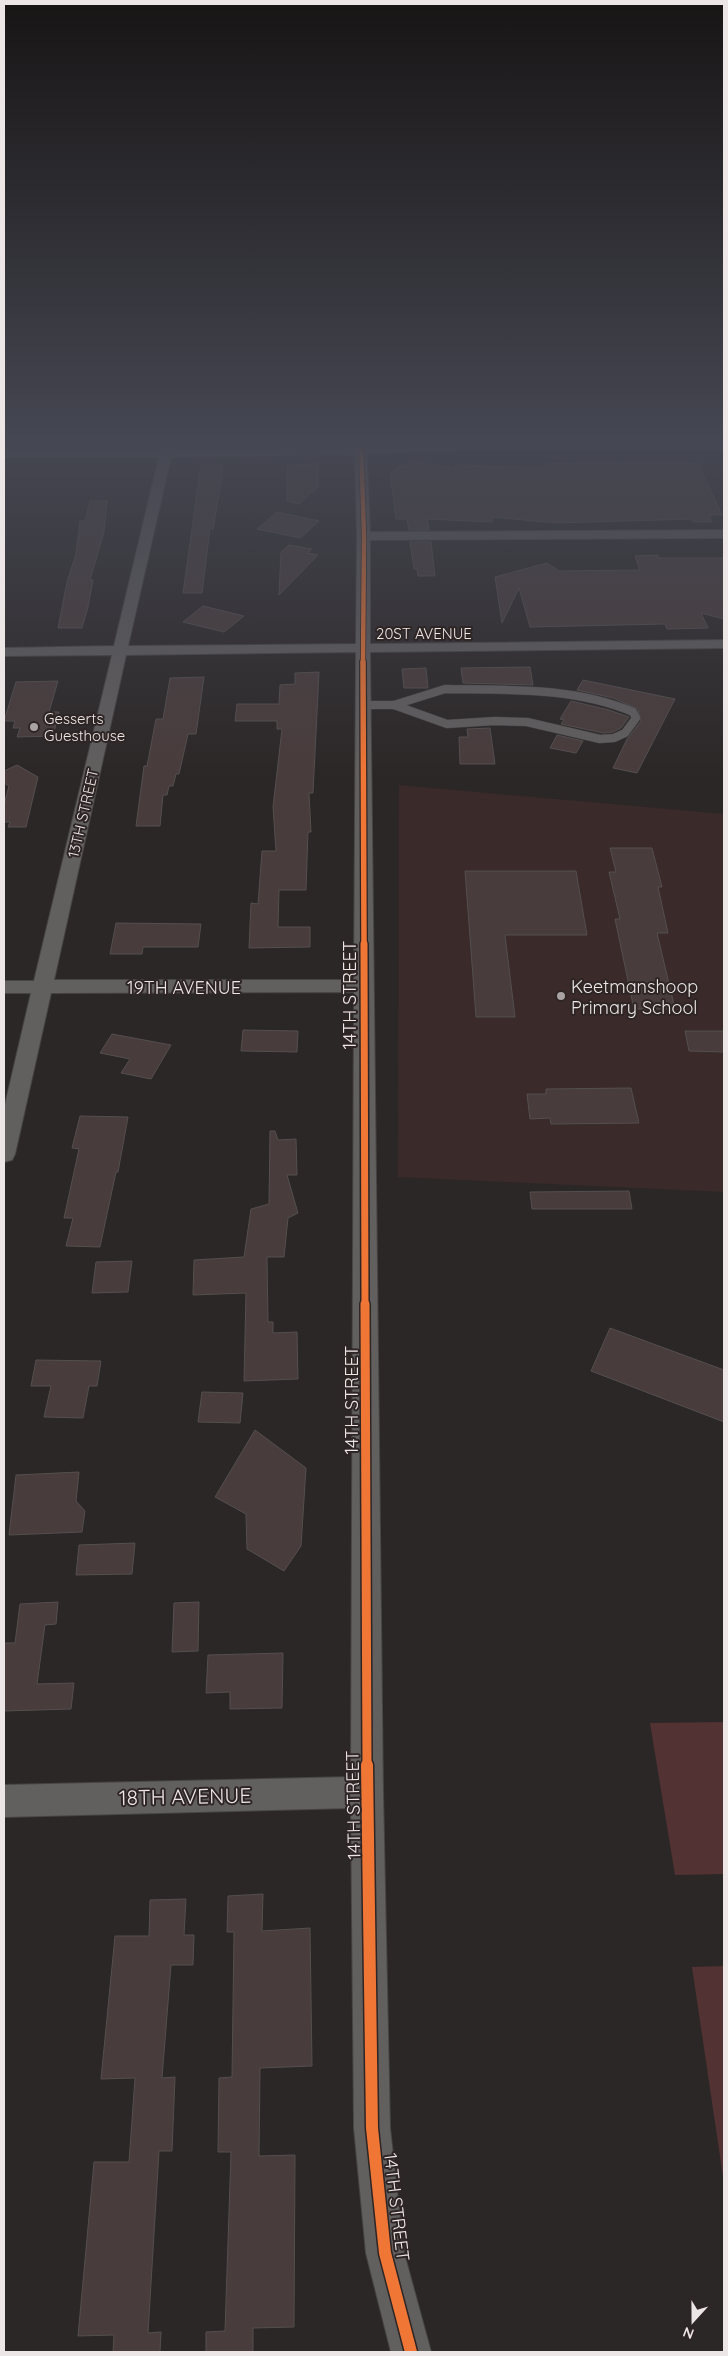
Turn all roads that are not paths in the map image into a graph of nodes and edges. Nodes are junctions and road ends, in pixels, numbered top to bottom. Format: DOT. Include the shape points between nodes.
graph roads {
  1 [pos="142,553"];
  2 [pos="364,553"];
  3 [pos="724,644"];
  4 [pos="362,647"];
  5 [pos="4,652"];
  6 [pos="119,652"];
  7 [pos="363,705"];
  8 [pos="394,705"];
  9 [pos="364,986"];
  10 [pos="4,987"];
  11 [pos="44,987"];
  12 [pos="4,1154"];
  13 [pos="367,1792"];
  14 [pos="4,1801"];
  15 [pos="411,2352"];
  1 -- 6 [label="street, 13TH STREET"];
  2 -- 4 [label="street, 14TH STREET"];
  3 -- 4 [label="street, 20ST AVENUE"];
  4 -- 6 [label="street, 20ST AVENUE"];
  4 -- 7 [label="street, 14TH STREET"];
  5 -- 6 [label="street, 20ST AVENUE"];
  6 -- 11 [label="street, 13TH STREET"];
  7 -- 8 [label="lane"];
  7 -- 9 [label="street, 14TH STREET"];
  8 -- 8 [label="lane" via="445,689 546,691 621,707 633,712 636,718 624,733 600,739 527,722 495,720 447,724"];
  9 -- 11 [label="street, 19TH AVENUE"];
  9 -- 13 [label="street, 14TH STREET"];
  10 -- 11 [label="street, 19TH AVENUE"];
  11 -- 12 [label="street, 13TH STREET"];
  13 -- 14 [label="street, 18TH AVENUE"];
  13 -- 15 [label="street, 14TH STREET" via="372,2128 385,2253"];
}
